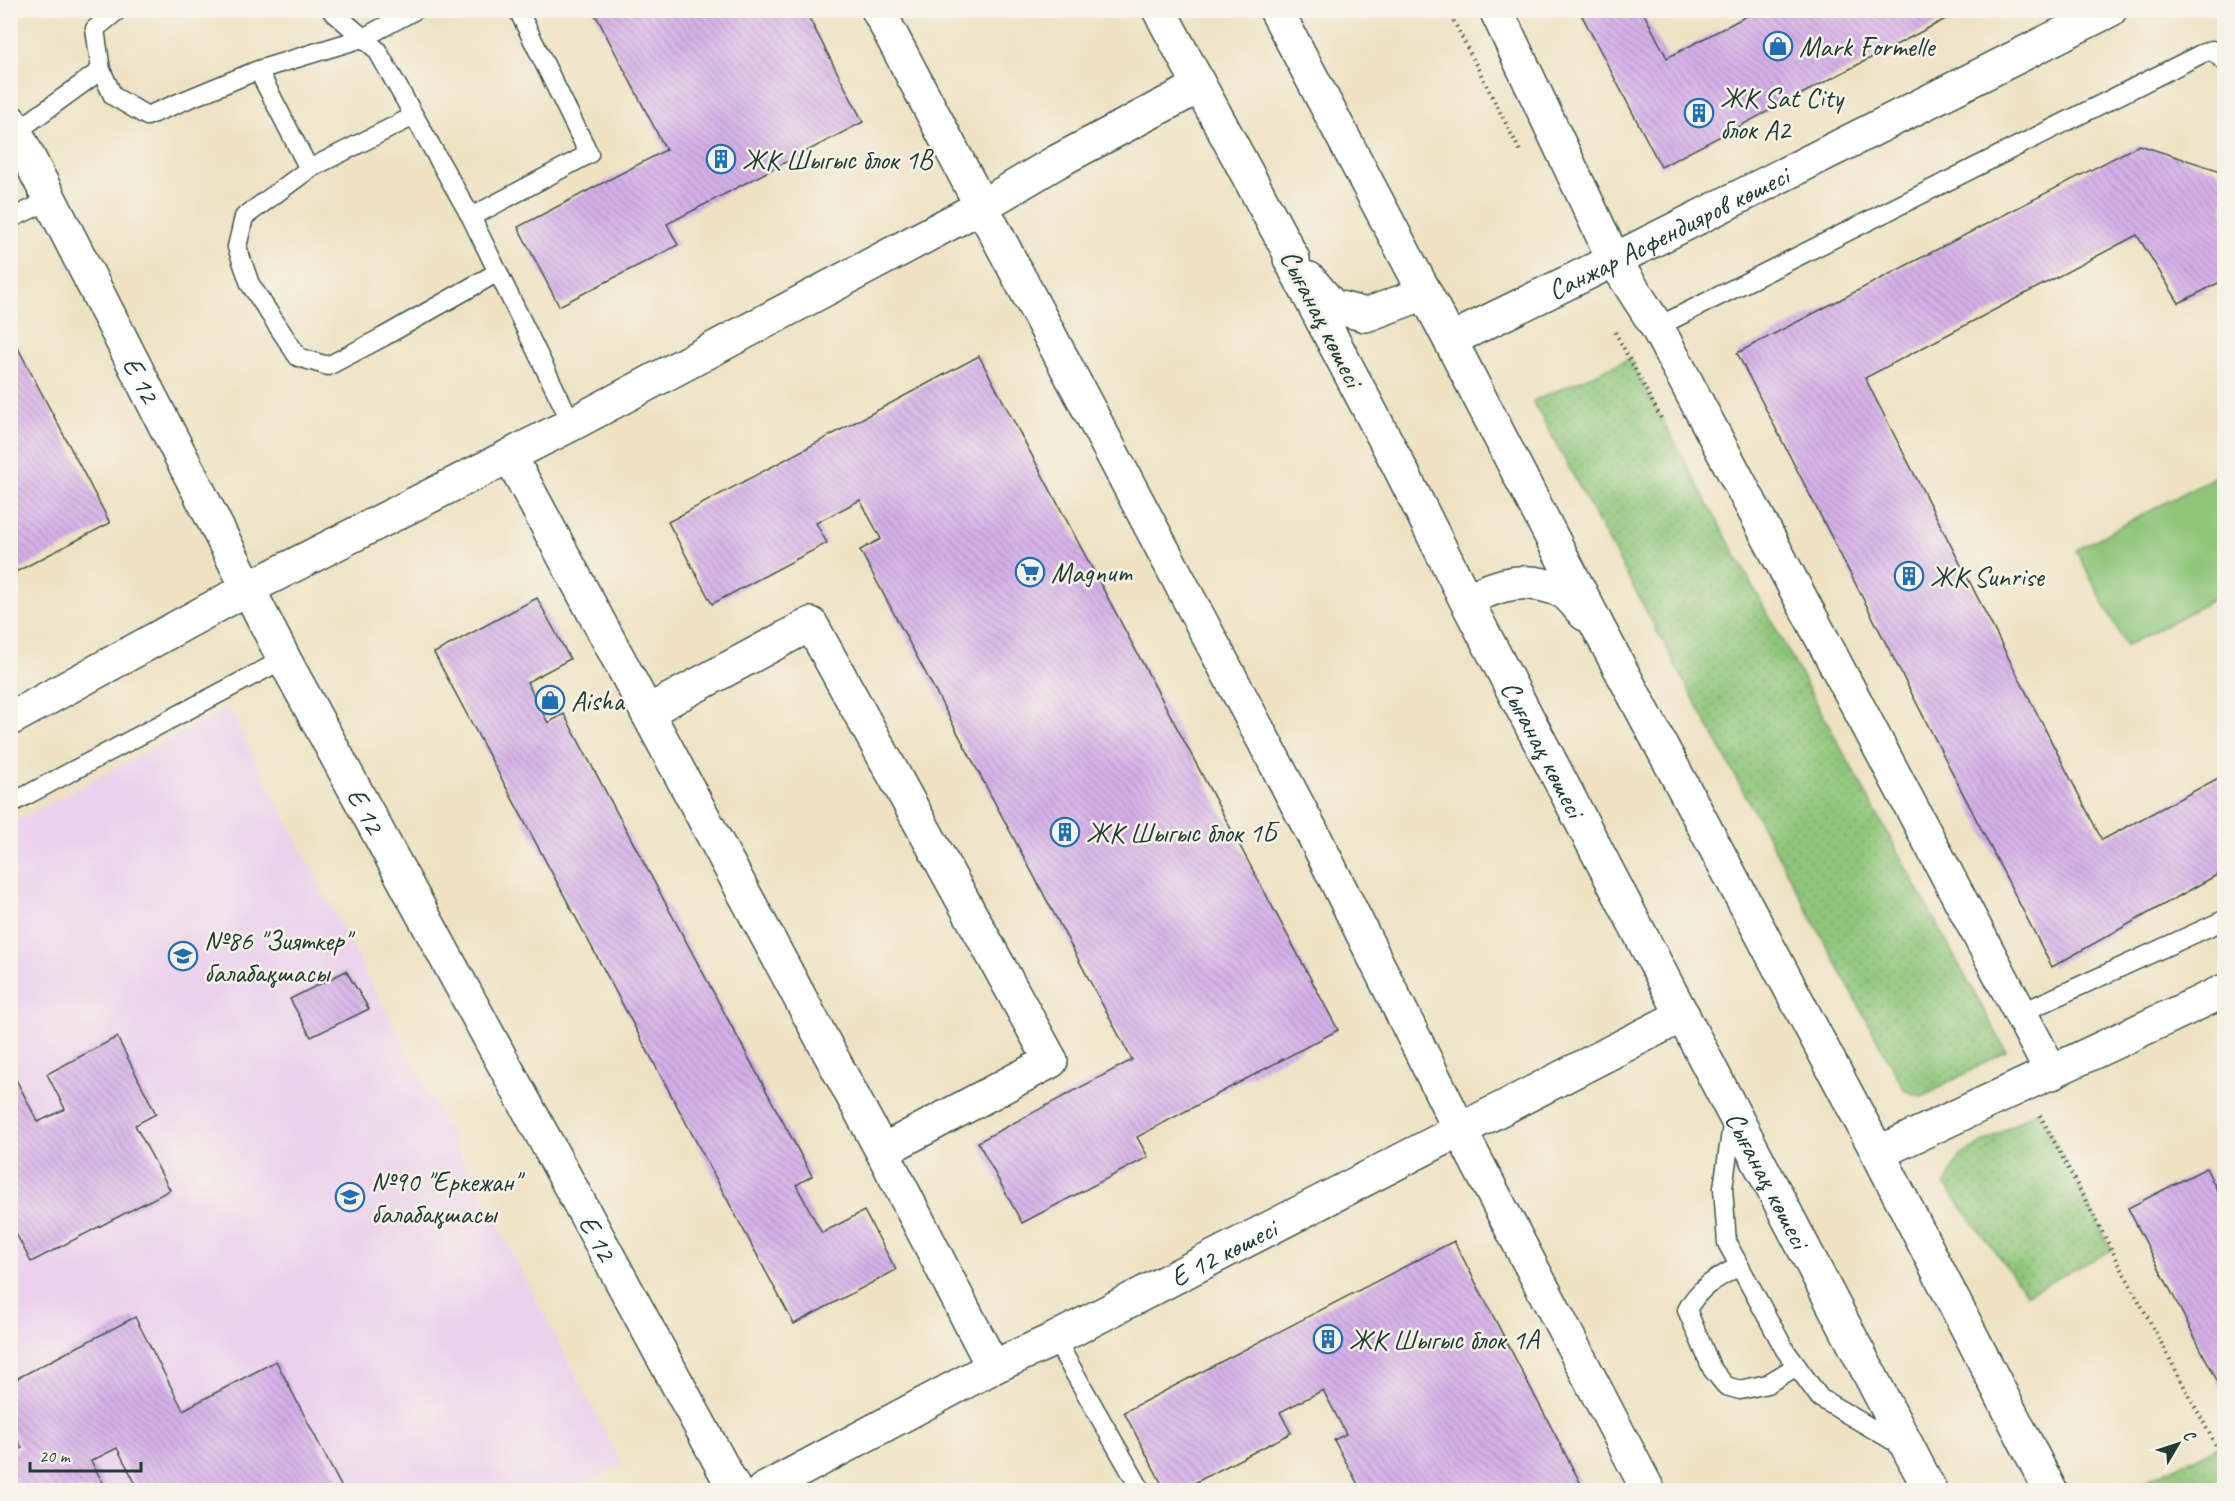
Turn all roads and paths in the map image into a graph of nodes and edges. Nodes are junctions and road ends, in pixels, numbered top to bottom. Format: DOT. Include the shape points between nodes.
graph roads {
  1 [pos="118,10"];
  2 [pos="332,10"];
  3 [pos="415,10"];
  4 [pos="519,10"];
  5 [pos="878,10"];
  6 [pos="1159,10"];
  7 [pos="1276,10"];
  8 [pos="1496,10"];
  9 [pos="2110,10"];
  10 [pos="363,38"];
  11 [pos="2224,61"];
  12 [pos="258,69"];
  13 [pos="101,70"];
  14 [pos="1198,87"];
  15 [pos="414,116"];
  16 [pos="13,126"];
  17 [pos="309,169"];
  18 [pos="50,200"];
  19 [pos="982,206"];
  20 [pos="471,217"];
  21 [pos="10,219"];
  22 [pos="1293,259"];
  23 [pos="1614,260"];
  24 [pos="498,272"];
  25 [pos="1425,292"];
  26 [pos="1657,327"];
  27 [pos="1450,340"];
  28 [pos="572,424"];
  29 [pos="510,456"];
  30 [pos="247,588"];
  31 [pos="1466,600"];
  32 [pos="1599,629"];
  33 [pos="284,659"];
  34 [pos="647,712"];
  35 [pos="10,718"];
  36 [pos="10,804"];
  37 [pos="2224,920"];
  38 [pos="2224,991"];
  39 [pos="2021,1013"];
  40 [pos="1683,1016"];
  41 [pos="2052,1073"];
  42 [pos="1734,1114"];
  43 [pos="1460,1130"];
  44 [pos="882,1151"];
  45 [pos="1878,1154"];
  46 [pos="1739,1266"];
  47 [pos="1055,1339"];
  48 [pos="993,1366"];
  49 [pos="1797,1366"];
  50 [pos="1908,1449"];
  51 [pos="735,1491"];
  52 [pos="763,1491"];
  53 [pos="1140,1491"];
  54 [pos="1648,1491"];
  55 [pos="1930,1491"];
  56 [pos="2050,1491"];
  1 -- 13 [label="lane" via="95,29"];
  2 -- 10 [label="lane"];
  3 -- 10 [label="lane"];
  4 -- 20 [label="lane" via="589,154"];
  5 -- 19 [label="street"];
  6 -- 14 [label="street, Сығанақ көшесі"];
  7 -- 25 [label="street"];
  8 -- 23 [label="street"];
  9 -- 23 [label="street, Санжар Асфендияров көшесі"];
  10 -- 12 [label="lane"];
  10 -- 15 [label="lane" via="376,50"];
  11 -- 26 [label="lane" via="2212,50 2201,54"];
  12 -- 13 [label="lane" via="147,116 113,96"];
  12 -- 17 [label="lane"];
  13 -- 16 [label="lane"];
  14 -- 19 [label="street"];
  14 -- 22 [label="street, Сығанақ көшесі"];
  15 -- 17 [label="lane"];
  15 -- 20 [label="lane"];
  16 -- 18 [label="street, E 12"];
  17 -- 24 [label="lane" via="244,217 237,246 250,284 298,357 328,366"];
  18 -- 21 [label="lane"];
  18 -- 30 [label="street, E 12"];
  19 -- 28 [label="street"];
  19 -- 43 [label="street" via="1314,836"];
  20 -- 24 [label="lane"];
  22 -- 25 [label="street" via="1332,306 1366,315"];
  22 -- 31 [label="street, Сығанақ көшесі" via="1290,260"];
  23 -- 26 [label="street"];
  23 -- 27 [label="street, Санжар Асфендияров көшесі"];
  24 -- 28 [label="lane"];
  25 -- 27 [label="street"];
  26 -- 39 [label="street"];
  27 -- 32 [label="street"];
  28 -- 29 [label="street"];
  29 -- 30 [label="street"];
  29 -- 34 [label="street"];
  30 -- 33 [label="street, E 12"];
  30 -- 35 [label="street"];
  31 -- 32 [label="street" via="1489,588 1524,581 1563,591"];
  31 -- 40 [label="street, Сығанақ көшесі"];
  32 -- 45 [label="street"];
  33 -- 36 [label="lane"];
  33 -- 51 [label="street, E 12"];
  34 -- 44 [label="street"];
  34 -- 44 [label="street" via="812,624 1051,1061"];
  37 -- 39 [label="lane"];
  38 -- 41 [label="street"];
  39 -- 41 [label="street"];
  40 -- 42 [label="street, Сығанақ көшесі"];
  40 -- 43 [label="street, Е 12 көшесі"];
  41 -- 45 [label="street"];
  42 -- 46 [label="lane" via="1723,1188 1727,1243"];
  42 -- 50 [label="street, Сығанақ көшесі"];
  43 -- 47 [label="street, Е 12 көшесі"];
  43 -- 54 [label="street"];
  44 -- 48 [label="street"];
  45 -- 56 [label="street"];
  46 -- 49 [label="lane"];
  46 -- 49 [label="lane" via="1696,1294 1688,1310 1712,1369 1726,1386 1740,1390 1767,1384"];
  47 -- 48 [label="street, Е 12 көшесі"];
  47 -- 53 [label="lane"];
  48 -- 52 [label="street, Е 12 көшесі"];
  49 -- 50 [label="lane" via="1820,1398"];
  50 -- 55 [label="street, Сығанақ көшесі"];
}
